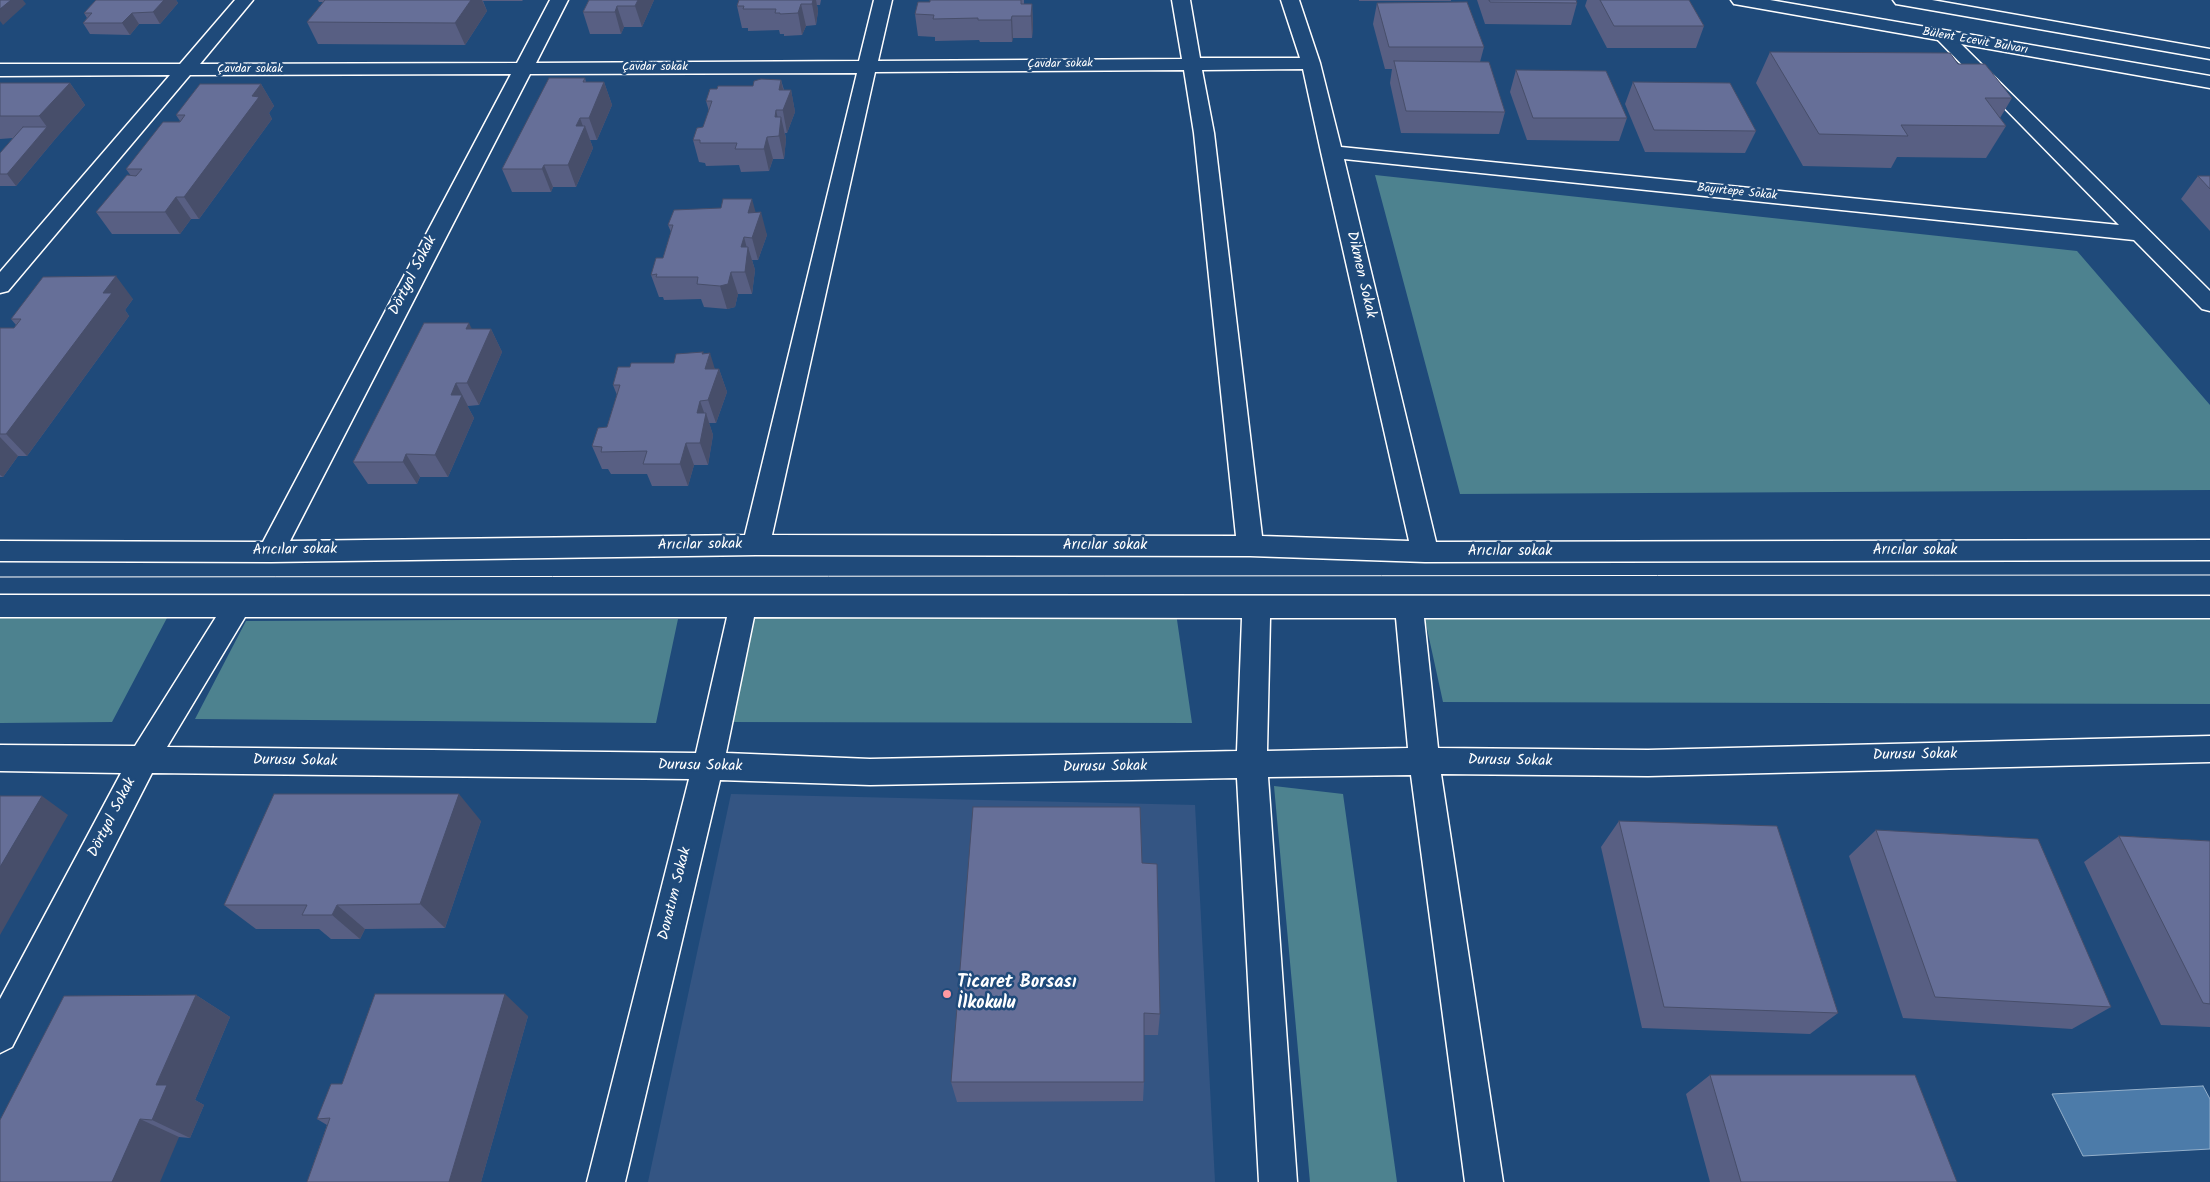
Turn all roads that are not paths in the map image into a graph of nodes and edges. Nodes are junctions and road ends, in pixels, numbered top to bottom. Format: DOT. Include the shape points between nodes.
graph roads {
  1 [pos="244,0"];
  2 [pos="559,0"];
  3 [pos="883,0"];
  4 [pos="1181,0"];
  5 [pos="1290,0"];
  6 [pos="1740,0"];
  7 [pos="1902,0"];
  8 [pos="1943,36"];
  9 [pos="2210,54"];
  10 [pos="1311,63"];
  11 [pos="1192,64"];
  12 [pos="867,67"];
  13 [pos="521,69"];
  14 [pos="0,70"];
  15 [pos="186,71"];
  16 [pos="2210,82"];
  17 [pos="1331,152"];
  18 [pos="2142,234"];
  19 [pos="0,286"];
  20 [pos="2210,304"];
  21 [pos="756,545"];
  22 [pos="1250,546"];
  23 [pos="2210,550"];
  24 [pos="0,551"];
  25 [pos="271,552"];
  26 [pos="1425,552"];
  27 [pos="0,606"];
  28 [pos="743,606"];
  29 [pos="1256,606"];
  30 [pos="1409,606"];
  31 [pos="237,607"];
  32 [pos="2210,607"];
  33 [pos="2210,749"];
  34 [pos="0,758"];
  35 [pos="143,760"];
  36 [pos="1424,761"];
  37 [pos="708,766"];
  38 [pos="1252,766"];
  39 [pos="0,1035"];
  40 [pos="606,1182"];
  41 [pos="1278,1182"];
  42 [pos="1484,1182"];
  1 -- 15 [label="street"];
  2 -- 13 [label="street, Dörtyol Sokak"];
  3 -- 12 [label="street"];
  4 -- 11 [label="street"];
  5 -- 10 [label="street, Dikmen Sokak"];
  6 -- 8 [label="street, Bülent Ecevit Bulvarı"];
  7 -- 9 [label="street, Bülent Ecevit Bulvarı"];
  8 -- 16 [label="street, Bülent Ecevit Bulvarı"];
  8 -- 18 [label="street"];
  10 -- 11 [label="street, Çavdar sokak"];
  10 -- 17 [label="street, Dikmen Sokak"];
  11 -- 12 [label="street, Çavdar sokak"];
  11 -- 22 [label="street" via="1204,133"];
  12 -- 13 [label="street, Çavdar sokak"];
  12 -- 21 [label="street"];
  13 -- 15 [label="street, Çavdar sokak"];
  13 -- 25 [label="street, Dörtyol Sokak"];
  14 -- 15 [label="street, Çavdar sokak"];
  15 -- 19 [label="street"];
  17 -- 18 [label="street, Bayırtepe Sokak"];
  17 -- 26 [label="street, Dikmen Sokak"];
  18 -- 20 [label="street"];
  21 -- 22 [label="street, Arıcılar sokak"];
  21 -- 25 [label="street, Arıcılar sokak"];
  22 -- 26 [label="street, Arıcılar sokak"];
  23 -- 26 [label="street, Arıcılar sokak"];
  24 -- 25 [label="street, Arıcılar sokak"];
  27 -- 31 [label="street"];
  28 -- 29 [label="street"];
  28 -- 31 [label="street"];
  28 -- 37 [label="street, Donatım Sokak"];
  29 -- 30 [label="street"];
  29 -- 38 [label="street"];
  30 -- 32 [label="street"];
  30 -- 36 [label="street"];
  31 -- 35 [label="street, Dörtyol Sokak"];
  33 -- 36 [label="street, Durusu Sokak" via="1648,763"];
  34 -- 35 [label="street, Durusu Sokak"];
  35 -- 37 [label="street, Durusu Sokak"];
  35 -- 39 [label="street, Dörtyol Sokak"];
  36 -- 38 [label="street, Durusu Sokak"];
  36 -- 42 [label="street"];
  37 -- 38 [label="street, Durusu Sokak" via="870,772"];
  37 -- 40 [label="street, Donatım Sokak"];
  38 -- 41 [label="street"];
}
